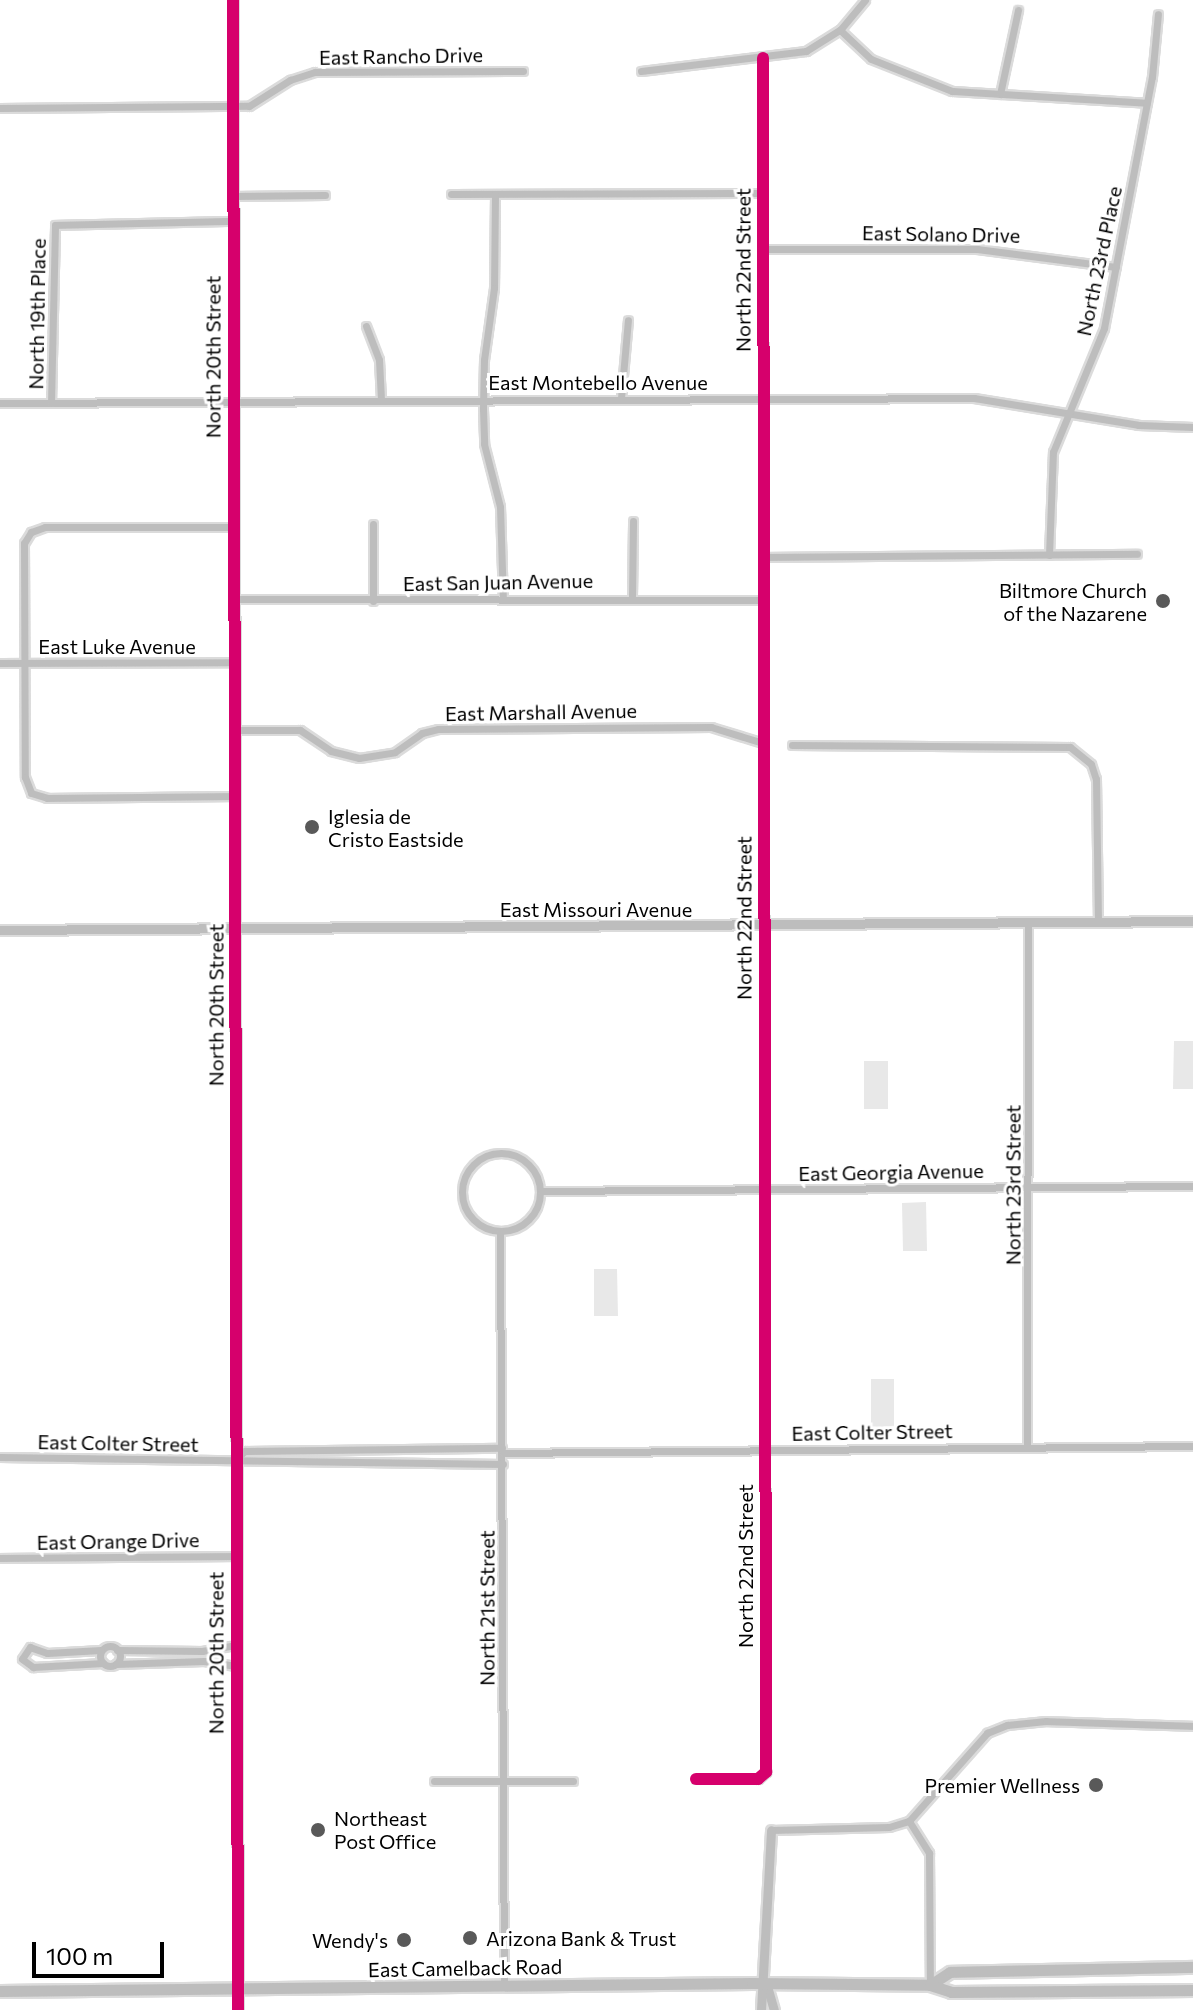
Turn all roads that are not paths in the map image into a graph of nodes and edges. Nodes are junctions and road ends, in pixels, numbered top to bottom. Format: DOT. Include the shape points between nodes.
graph roads {
  1 [pos="233,0"];
  2 [pos="865,0"];
  3 [pos="1018,10"];
  4 [pos="1158,14"];
  5 [pos="840,30"];
  6 [pos="763,58"];
  7 [pos="523,71"];
  8 [pos="641,71"];
  9 [pos="1000,94"];
  10 [pos="1147,103"];
  11 [pos="233,107"];
  12 [pos="0,108"];
  13 [pos="763,193"];
  14 [pos="451,194"];
  15 [pos="325,195"];
  16 [pos="495,195"];
  17 [pos="233,196"];
  18 [pos="234,221"];
  19 [pos="763,249"];
  20 [pos="1116,267"];
  21 [pos="628,320"];
  22 [pos="366,326"];
  23 [pos="763,397"];
  24 [pos="621,398"];
  25 [pos="483,399"];
  26 [pos="381,400"];
  27 [pos="233,401"];
  28 [pos="0,403"];
  29 [pos="51,403"];
  30 [pos="1067,410"];
  31 [pos="1193,427"];
  32 [pos="633,521"];
  33 [pos="373,524"];
  34 [pos="233,527"];
  35 [pos="1137,554"];
  36 [pos="1049,555"];
  37 [pos="764,557"];
  38 [pos="632,596"];
  39 [pos="234,599"];
  40 [pos="503,600"];
  41 [pos="763,600"];
  42 [pos="373,601"];
  43 [pos="234,662"];
  44 [pos="0,663"];
  45 [pos="25,663"];
  46 [pos="235,730"];
  47 [pos="763,743"];
  48 [pos="792,745"];
  49 [pos="235,796"];
  50 [pos="1193,921"];
  51 [pos="1098,922"];
  52 [pos="1028,923"];
  53 [pos="765,926"];
  54 [pos="235,929"];
  55 [pos="0,930"];
  56 [pos="1030,1186"];
  57 [pos="1193,1186"];
  58 [pos="764,1189"];
  59 [pos="541,1191"];
  60 [pos="500,1231"];
  61 [pos="1193,1446"];
  62 [pos="1027,1447"];
  63 [pos="765,1449"];
  64 [pos="503,1451"];
  65 [pos="0,1457"];
  66 [pos="236,1459"];
  67 [pos="503,1464"];
  68 [pos="236,1556"];
  69 [pos="0,1558"];
  70 [pos="236,1645"];
  71 [pos="101,1650"];
  72 [pos="117,1650"];
  73 [pos="103,1663"];
  74 [pos="116,1664"];
  75 [pos="236,1666"];
  76 [pos="1193,1726"];
  77 [pos="696,1779"];
  78 [pos="434,1781"];
  79 [pos="503,1781"];
  80 [pos="573,1781"];
  81 [pos="909,1821"];
  82 [pos="771,1830"];
  83 [pos="1193,1967"];
  84 [pos="766,1983"];
  85 [pos="504,1985"];
  86 [pos="930,1985"];
  87 [pos="238,1989"];
  88 [pos="1193,1990"];
  89 [pos="0,1991"];
  90 [pos="238,2010"];
  91 [pos="761,2010"];
  92 [pos="774,2010"];
  1 -- 11 [label="street, North 20th Street"];
  2 -- 5 [label="street"];
  3 -- 9 [label="street"];
  4 -- 10 [label="street, North 23rd Place"];
  5 -- 6 [label="street" via="806,51"];
  5 -- 9 [label="street" via="871,59 909,78 952,91"];
  6 -- 8 [label="street"];
  6 -- 13 [label="street, North 22nd Street"];
  7 -- 11 [label="street, East Rancho Drive" via="315,72 290,80 249,106"];
  9 -- 10 [label="street"];
  10 -- 20 [label="street, North 23rd Place"];
  11 -- 12 [label="street, East Rancho Drive"];
  11 -- 17 [label="street, North 20th Street"];
  13 -- 16 [label="street"];
  13 -- 19 [label="street, North 22nd Street"];
  14 -- 16 [label="street"];
  15 -- 17 [label="street"];
  16 -- 25 [label="street" via="494,288"];
  17 -- 18 [label="street, North 20th Street"];
  18 -- 27 [label="street, North 20th Street"];
  18 -- 29 [label="street, North 19th Place" via="55,225"];
  19 -- 20 [label="street, East Solano Drive" via="988,249"];
  19 -- 23 [label="street, North 22nd Street"];
  20 -- 30 [label="street, North 23rd Place" via="1100,341"];
  21 -- 24 [label="street"];
  22 -- 26 [label="street" via="377,351"];
  23 -- 24 [label="street, East Montebello Avenue"];
  23 -- 30 [label="street, East Montebello Avenue" via="974,398"];
  23 -- 37 [label="street, North 22nd Street"];
  24 -- 25 [label="street, East Montebello Avenue"];
  25 -- 26 [label="street, East Montebello Avenue"];
  25 -- 40 [label="street" via="484,444 500,507"];
  26 -- 27 [label="street, East Montebello Avenue"];
  27 -- 29 [label="street, East Montebello Avenue"];
  27 -- 34 [label="street, North 20th Street"];
  28 -- 29 [label="street, East Montebello Avenue"];
  30 -- 31 [label="street, East Montebello Avenue" via="1138,425"];
  30 -- 36 [label="street, North 23rd Place" via="1051,465"];
  32 -- 38 [label="street"];
  33 -- 42 [label="street"];
  34 -- 39 [label="street, North 20th Street"];
  34 -- 45 [label="street" via="45,527 31,532 24,543"];
  35 -- 36 [label="street"];
  36 -- 37 [label="street"];
  37 -- 41 [label="street, North 22nd Street"];
  38 -- 40 [label="street, East San Juan Avenue"];
  38 -- 41 [label="street, East San Juan Avenue"];
  39 -- 42 [label="street, East San Juan Avenue"];
  39 -- 43 [label="street, North 20th Street"];
  40 -- 42 [label="street, East San Juan Avenue"];
  41 -- 47 [label="street, North 22nd Street"];
  43 -- 45 [label="street, East Luke Avenue"];
  43 -- 46 [label="street, North 20th Street"];
  44 -- 45 [label="street, East Luke Avenue"];
  45 -- 49 [label="street" via="25,777 31,793 47,798"];
  46 -- 47 [label="street, East Marshall Avenue" via="300,730 331,751 359,758 395,752 422,733 438,729 711,727"];
  46 -- 49 [label="street, North 20th Street"];
  47 -- 53 [label="street, North 22nd Street"];
  48 -- 51 [label="street" via="1070,747 1091,764 1097,785"];
  49 -- 54 [label="street, North 20th Street"];
  50 -- 51 [label="street, East Missouri Avenue"];
  51 -- 52 [label="street, East Missouri Avenue"];
  52 -- 53 [label="street, East Missouri Avenue"];
  52 -- 56 [label="street, North 23rd Street"];
  53 -- 54 [label="street, East Missouri Avenue"];
  53 -- 58 [label="street, North 22nd Street"];
  54 -- 55 [label="street, East Missouri Avenue"];
  54 -- 66 [label="street, North 20th Street"];
  56 -- 57 [label="street, East Georgia Avenue"];
  56 -- 58 [label="street, East Georgia Avenue"];
  56 -- 62 [label="street, North 23rd Street"];
  58 -- 59 [label="street, East Georgia Avenue"];
  58 -- 63 [label="street, North 22nd Street"];
  59 -- 60 [label="street" via="533,1215 513,1230"];
  59 -- 60 [label="street" via="532,1167 510,1154 497,1153 474,1164 462,1187 463,1200 476,1222"];
  60 -- 64 [label="street, North 21st Street"];
  61 -- 62 [label="street, East Colter Street"];
  62 -- 63 [label="street, East Colter Street"];
  63 -- 64 [label="street, East Colter Street"];
  63 -- 77 [label="street, North 22nd Street" via="765,1778"];
  64 -- 66 [label="street, East Colter Street" via="245,1451"];
  64 -- 67 [label="street, North 21st Street"];
  65 -- 66 [label="street, East Colter Street"];
  66 -- 67 [label="street, East Colter Street" via="246,1464"];
  66 -- 68 [label="street, North 20th Street"];
  67 -- 79 [label="street, North 21st Street"];
  68 -- 69 [label="street, East Orange Drive"];
  68 -- 70 [label="street, North 20th Street"];
  70 -- 72 [label="street" via="202,1651"];
  70 -- 75 [label="street, North 20th Street"];
  71 -- 72 [label="street"];
  71 -- 73 [label="street"];
  71 -- 73 [label="street" via="47,1653 30,1647 22,1659 28,1667"];
  72 -- 74 [label="street"];
  73 -- 74 [label="street"];
  74 -- 75 [label="street" via="204,1661"];
  75 -- 87 [label="street, North 20th Street"];
  76 -- 81 [label="street" via="1046,1721 1007,1725 987,1733"];
  78 -- 79 [label="street"];
  79 -- 80 [label="street"];
  79 -- 85 [label="street, North 21st Street"];
  81 -- 82 [label="street" via="889,1827"];
  81 -- 86 [label="street" via="929,1853"];
  82 -- 84 [label="street"];
  83 -- 86 [label="main road, East Camelback Road" via="950,1972"];
  84 -- 85 [label="main road, East Camelback Road"];
  84 -- 86 [label="main road, East Camelback Road"];
  84 -- 91 [label="street"];
  84 -- 92 [label="street"];
  85 -- 87 [label="main road, East Camelback Road"];
  86 -- 88 [label="main road, East Camelback Road" via="951,1992"];
  87 -- 89 [label="main road, East Camelback Road"];
  87 -- 90 [label="street, North 20th Street"];
}
